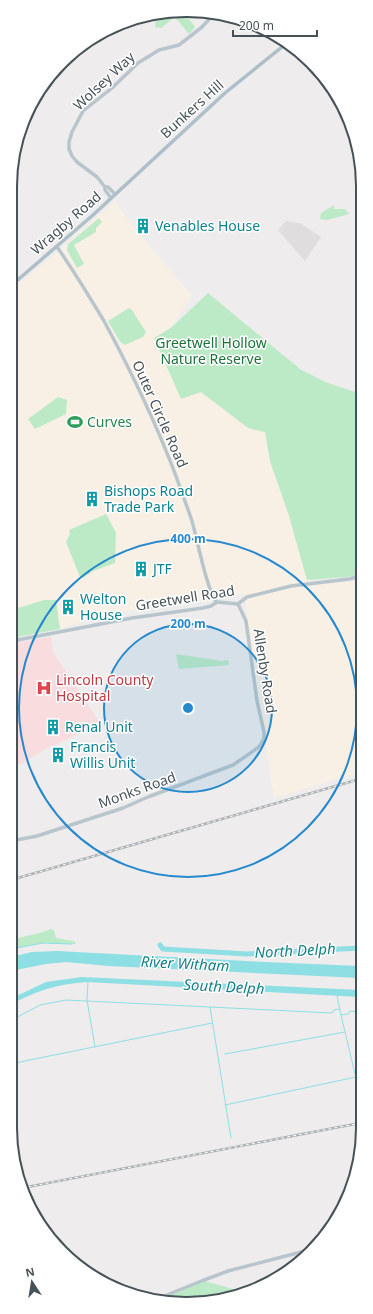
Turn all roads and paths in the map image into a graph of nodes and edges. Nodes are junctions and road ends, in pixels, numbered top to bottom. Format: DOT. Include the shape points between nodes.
graph roads {
  1 [pos="210,18"];
  2 [pos="282,47"];
  3 [pos="105,187"];
  4 [pos="115,194"];
  5 [pos="111,198"];
  6 [pos="57,247"];
  7 [pos="17,281"];
  8 [pos="356,577"];
  9 [pos="217,602"];
  10 [pos="238,604"];
  11 [pos="17,640"];
  12 [pos="263,742"];
  13 [pos="17,840"];
  14 [pos="301,1252"];
  15 [pos="164,1296"];
  1 -- 3 [label="main road, Wolsey Way" via="179,45 159,50 138,63 83,111 74,128 69,149 77,162 97,177"];
  2 -- 4 [label="main road, Bunkers Hill" via="225,93"];
  3 -- 4 [label="main road, Wolsey Way"];
  3 -- 5 [label="main road, Wolsey Way"];
  4 -- 5 [label="main road, Wragby Road"];
  5 -- 6 [label="main road, Wragby Road"];
  6 -- 7 [label="main road, Wragby Road"];
  6 -- 9 [label="main road, Outer Circle Road" via="96,308 145,403 182,492 211,591"];
  8 -- 10 [label="main road, Greetwell Road" via="291,586 246,598"];
  9 -- 10 [label="main road, Greetwell Road"];
  9 -- 11 [label="main road, Greetwell Road" via="203,608 132,618"];
  10 -- 12 [label="main road, Allenby Road" via="246,621 264,734"];
  12 -- 13 [label="main road, Monks Road" via="237,763 215,773 123,808"];
  14 -- 15 [label="main road" via="228,1272"];
}
